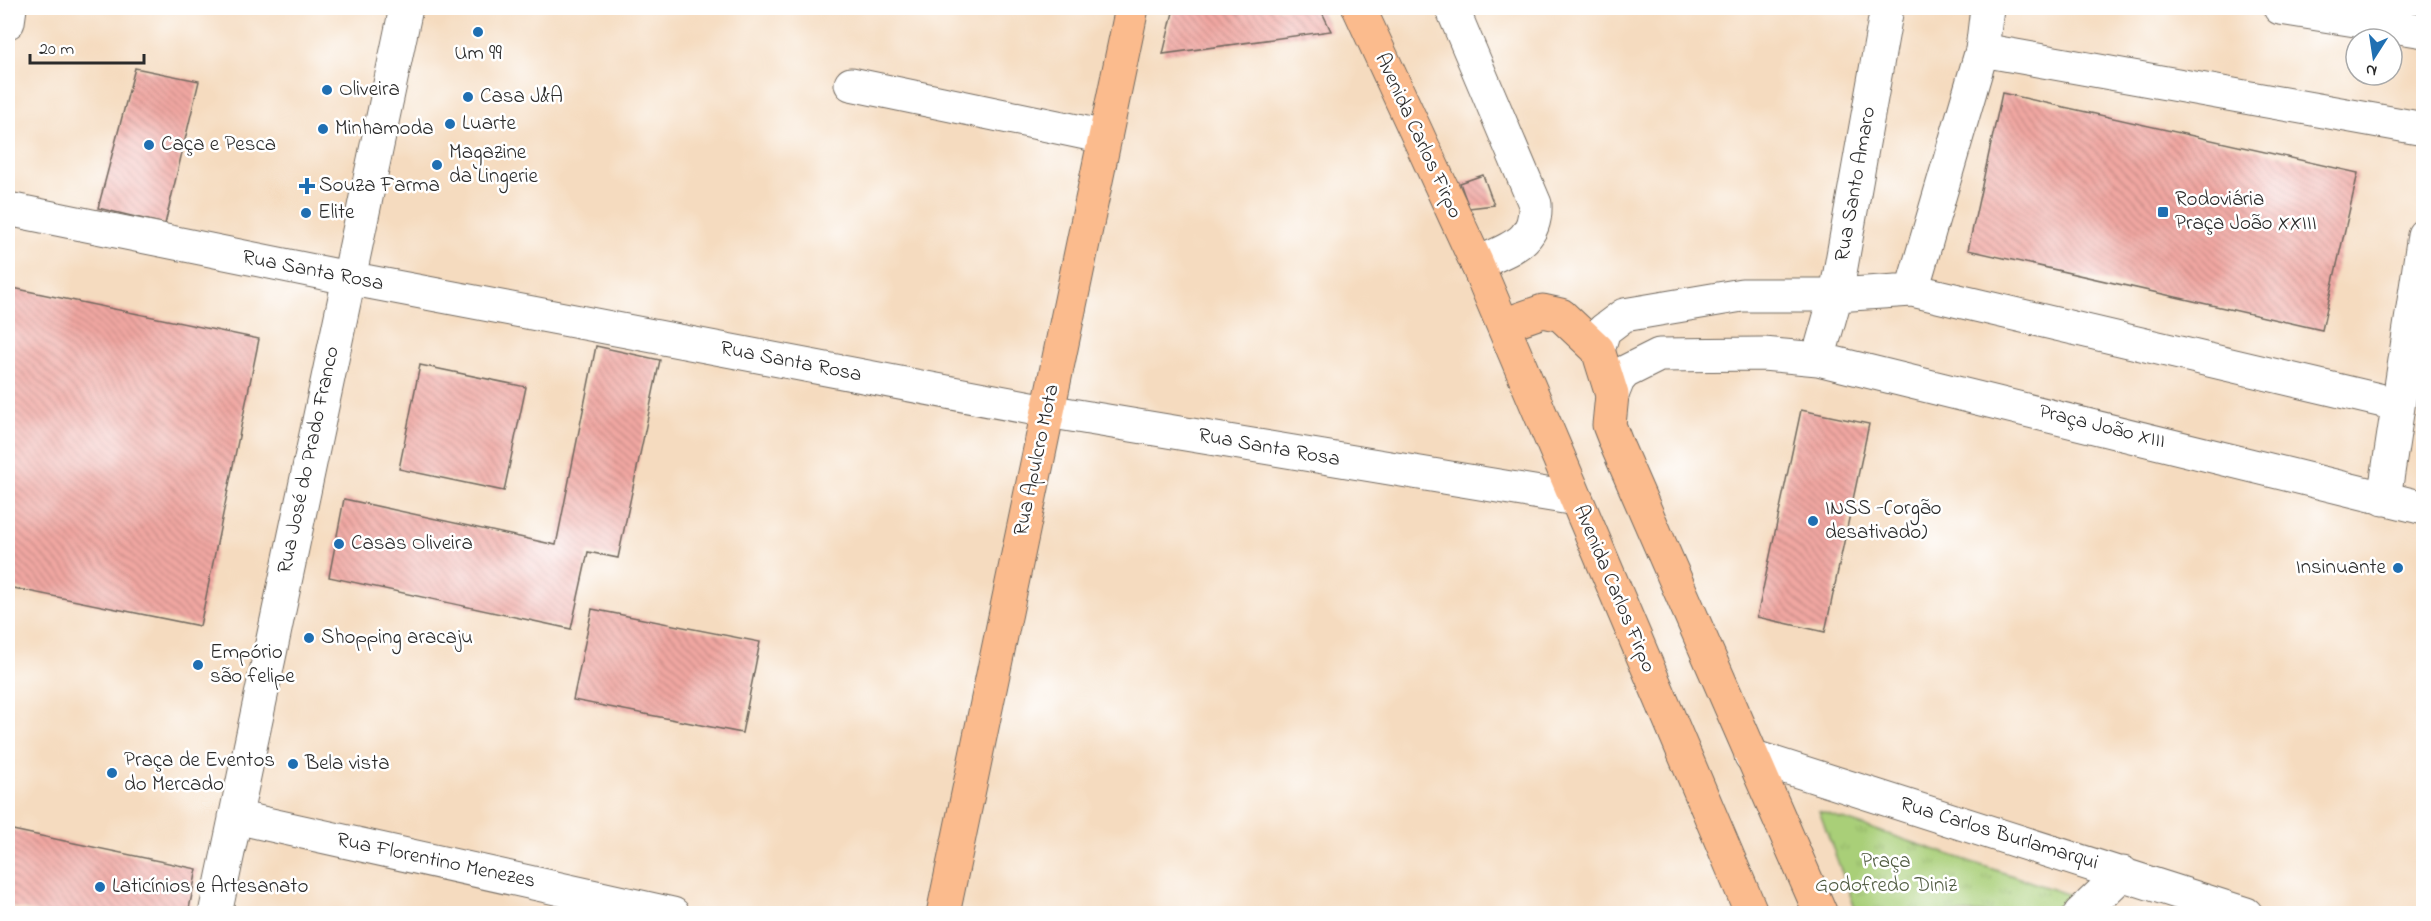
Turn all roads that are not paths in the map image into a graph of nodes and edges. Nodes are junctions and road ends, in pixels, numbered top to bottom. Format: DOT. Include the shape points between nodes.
graph roads {
  1 [pos="10,8"];
  2 [pos="406,8"];
  3 [pos="1132,8"];
  4 [pos="1359,8"];
  5 [pos="1452,8"];
  6 [pos="1887,8"];
  7 [pos="1987,8"];
  8 [pos="2280,8"];
  9 [pos="8,21"];
  10 [pos="2424,31"];
  11 [pos="1982,50"];
  12 [pos="851,84"];
  13 [pos="2424,129"];
  14 [pos="1105,137"];
  15 [pos="8,209"];
  16 [pos="2424,235"];
  17 [pos="1477,264"];
  18 [pos="348,278"];
  19 [pos="1912,290"];
  20 [pos="1836,295"];
  21 [pos="1503,325"];
  22 [pos="1598,351"];
  23 [pos="1818,359"];
  24 [pos="1612,395"];
  25 [pos="2396,404"];
  26 [pos="1047,411"];
  27 [pos="1576,499"];
  28 [pos="2384,499"];
  29 [pos="2424,508"];
  30 [pos="1751,756"];
  31 [pos="235,816"];
  32 [pos="2123,873"];
  33 [pos="215,914"];
  34 [pos="673,914"];
  35 [pos="943,914"];
  36 [pos="1752,914"];
  37 [pos="1821,914"];
  38 [pos="2080,914"];
  39 [pos="2246,914"];
  1 -- 9 [label="street"];
  2 -- 18 [label="street, Rua José do Prado Franco"];
  3 -- 14 [label="main road, Rua Apulcro Mota"];
  4 -- 17 [label="main road, Avenida Carlos Firpo"];
  5 -- 17 [label="street" via="1535,204 1530,234"];
  6 -- 20 [label="street, Rua Santo Amaro"];
  7 -- 11 [label="street"];
  8 -- 10 [label="street"];
  11 -- 13 [label="street"];
  11 -- 19 [label="street"];
  12 -- 14 [label="street"];
  14 -- 26 [label="main road, Rua Apulcro Mota"];
  15 -- 18 [label="street, Rua Santa Rosa"];
  16 -- 25 [label="street"];
  17 -- 21 [label="main road, Avenida Carlos Firpo"];
  18 -- 26 [label="street, Rua Santa Rosa"];
  18 -- 31 [label="street, Rua José do Prado Franco"];
  19 -- 20 [label="street"];
  19 -- 25 [label="street"];
  20 -- 22 [label="street" via="1742,295 1624,315 1604,330"];
  20 -- 23 [label="street, Rua Santo Amaro"];
  21 -- 22 [label="main road" via="1543,310 1561,315"];
  21 -- 27 [label="main road, Avenida Carlos Firpo"];
  22 -- 24 [label="main road"];
  23 -- 24 [label="street, Praça João XIII" via="1763,354 1659,355 1625,372"];
  23 -- 28 [label="street, Praça João XIII"];
  24 -- 30 [label="main road" via="1610,424 1618,448"];
  25 -- 28 [label="street"];
  26 -- 27 [label="street, Rua Santa Rosa"];
  26 -- 35 [label="main road, Rua Apulcro Mota"];
  27 -- 36 [label="main road, Avenida Carlos Firpo"];
  28 -- 29 [label="street, Praça João XIII"];
  30 -- 32 [label="street, Rua Carlos Burlamarqui"];
  30 -- 37 [label="main road"];
  31 -- 33 [label="street, Rua José do Prado Franco"];
  31 -- 34 [label="street, Rua Florentino Menezes"];
  32 -- 38 [label="street"];
  32 -- 39 [label="street, Rua Carlos Burlamarqui"];
}
